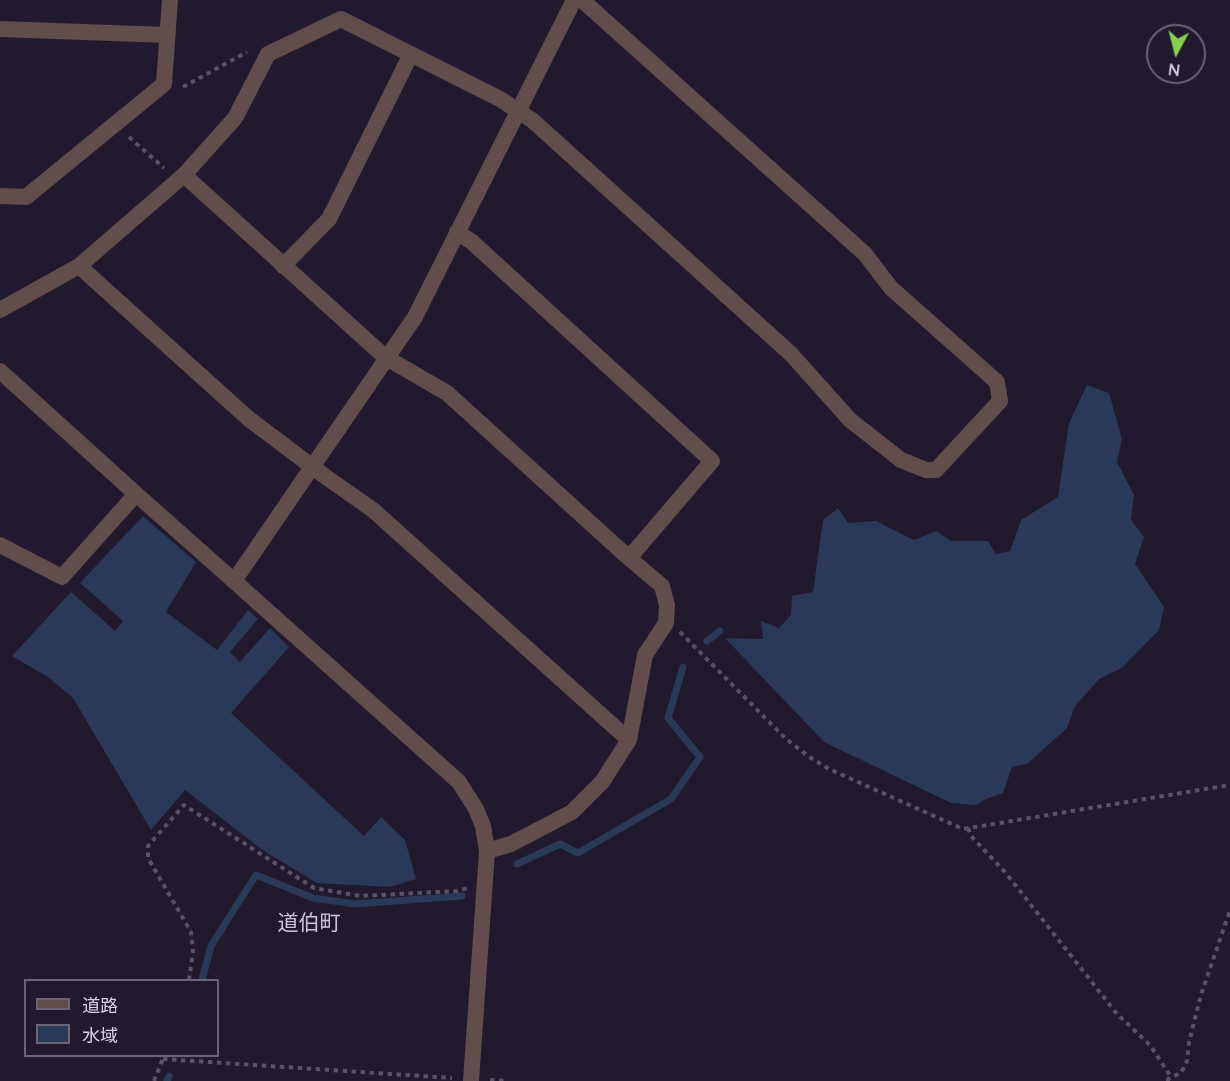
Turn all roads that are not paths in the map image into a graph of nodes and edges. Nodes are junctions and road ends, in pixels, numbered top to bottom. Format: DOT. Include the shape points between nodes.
graph roads {
  1 [pos="170,0"];
  2 [pos="574,0"];
  3 [pos="582,0"];
  4 [pos="0,29"];
  5 [pos="167,35"];
  6 [pos="411,54"];
  7 [pos="518,110"];
  8 [pos="181,178"];
  9 [pos="0,196"];
  10 [pos="457,232"];
  11 [pos="79,266"];
  12 [pos="283,266"];
  13 [pos="0,310"];
  14 [pos="385,357"];
  15 [pos="0,371"];
  16 [pos="311,466"];
  17 [pos="136,494"];
  18 [pos="0,545"];
  19 [pos="629,558"];
  20 [pos="234,580"];
  21 [pos="629,740"];
  22 [pos="487,851"];
  23 [pos="471,1080"];
  1 -- 5 [label="street"];
  2 -- 7 [label="street"];
  3 -- 7 [label="street" via="865,254 891,288 997,382 1000,400 936,470 901,460 850,420 791,354"];
  4 -- 5 [label="street"];
  5 -- 9 [label="street" via="164,84 26,197"];
  6 -- 7 [label="street"];
  6 -- 8 [label="street" via="341,19 268,54 235,118"];
  6 -- 12 [label="street" via="329,219"];
  7 -- 10 [label="street"];
  8 -- 11 [label="street"];
  8 -- 12 [label="street"];
  10 -- 14 [label="street" via="415,317"];
  10 -- 19 [label="street" via="712,461"];
  11 -- 13 [label="street"];
  11 -- 16 [label="street" via="249,419"];
  12 -- 14 [label="street"];
  14 -- 16 [label="street"];
  14 -- 19 [label="street" via="447,393"];
  15 -- 17 [label="street"];
  16 -- 20 [label="street"];
  16 -- 21 [label="street" via="373,510"];
  17 -- 18 [label="street" via="62,577"];
  17 -- 20 [label="street"];
  19 -- 21 [label="street" via="662,586 668,605 666,623 645,655"];
  20 -- 22 [label="street" via="459,782 483,826"];
  21 -- 22 [label="street" via="602,782 572,812 511,844"];
  22 -- 23 [label="street"];
}
